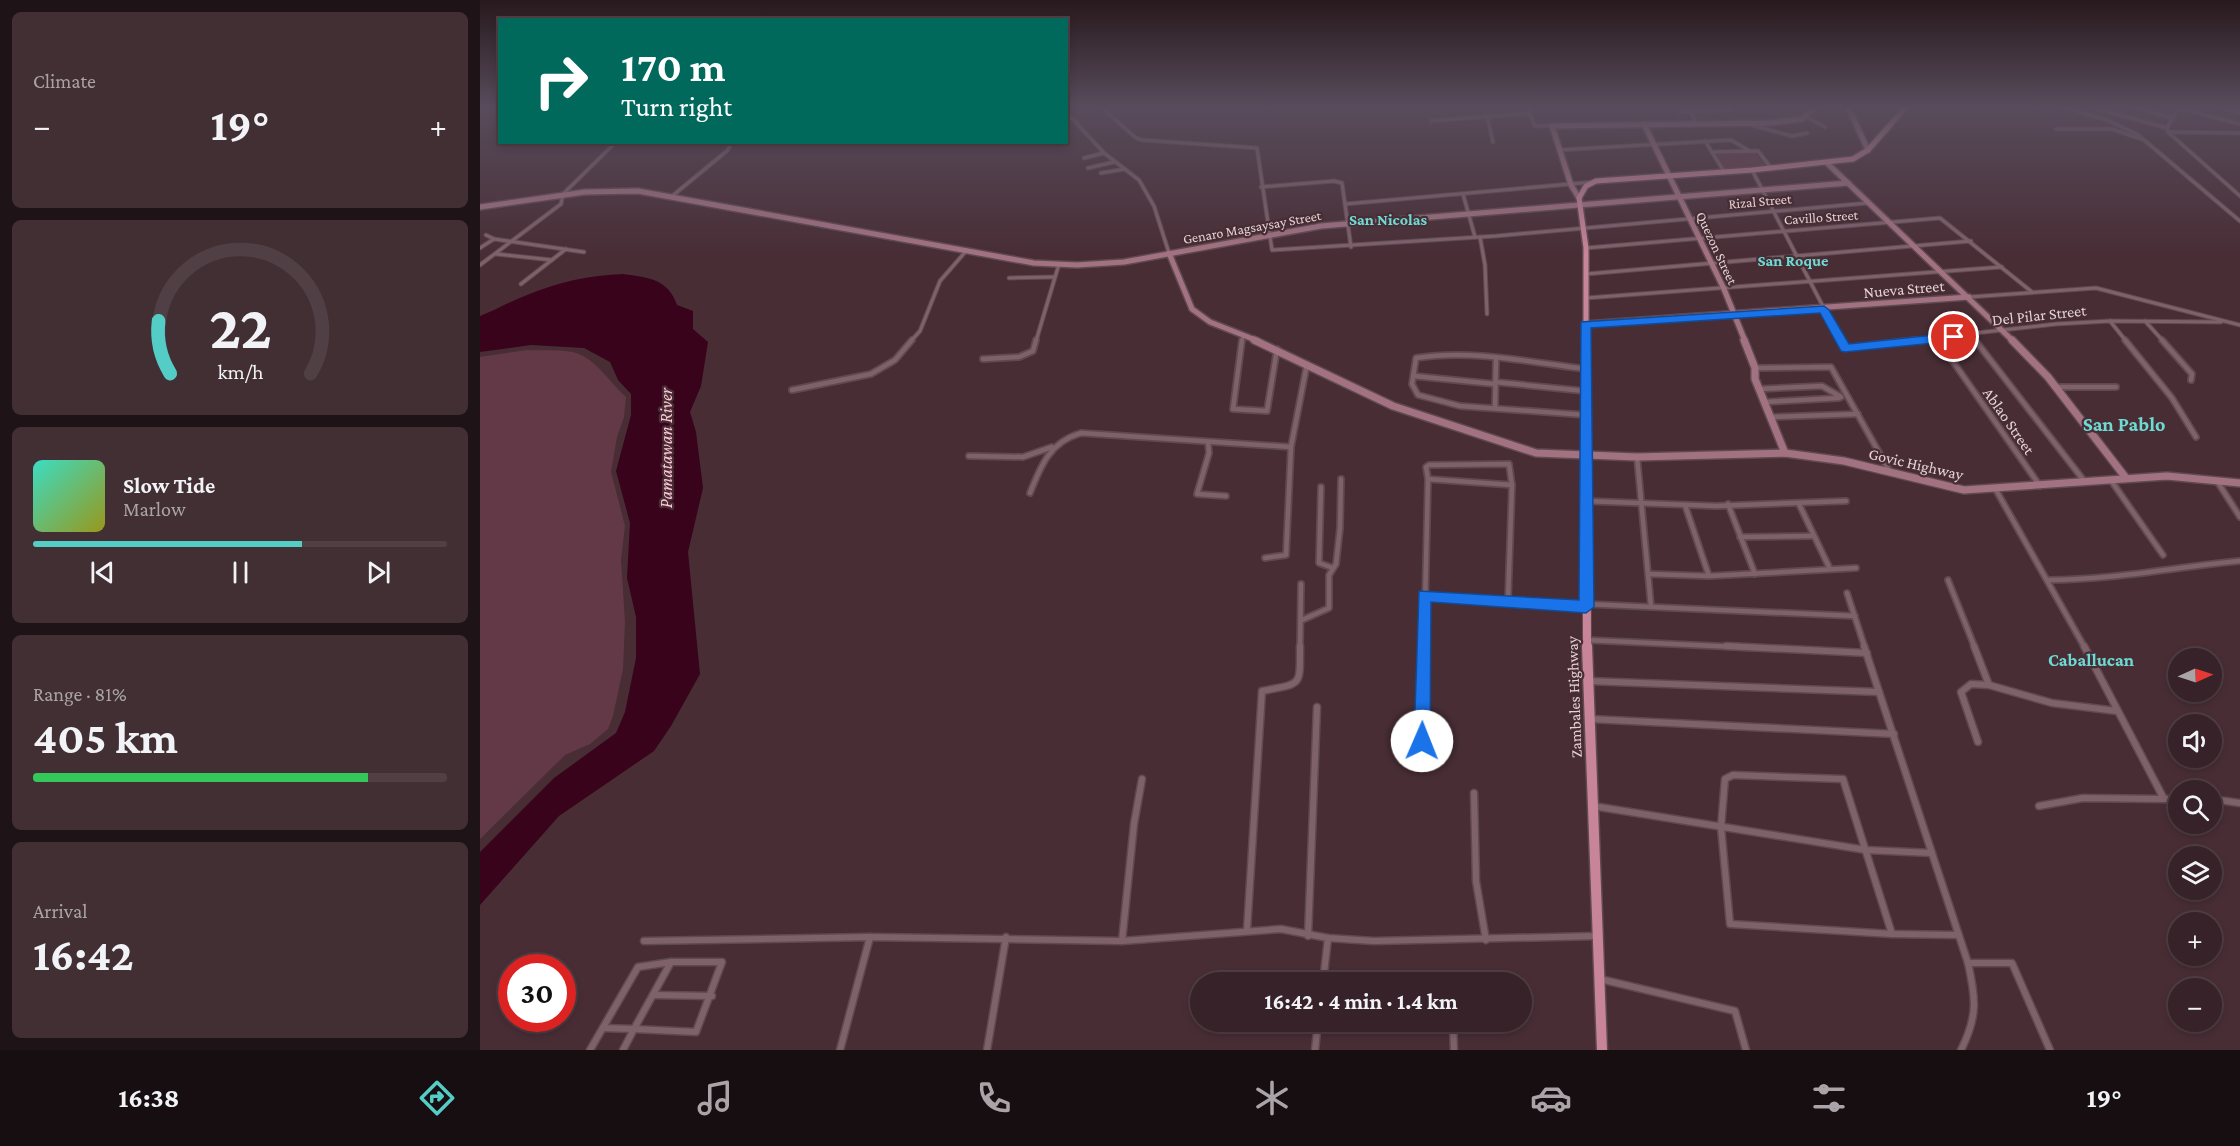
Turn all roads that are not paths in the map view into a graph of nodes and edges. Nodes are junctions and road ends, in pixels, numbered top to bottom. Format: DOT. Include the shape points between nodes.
graph roads {
  1 [pos="602,156"];
  2 [pos="721,156"];
  3 [pos="1092,156"];
  4 [pos="1107,156"];
  5 [pos="1258,156"];
  6 [pos="1561,156"];
  7 [pos="1660,156"];
  8 [pos="1715,156"];
  9 [pos="1761,156"];
  10 [pos="1858,156"];
  11 [pos="2163,156"];
  12 [pos="2196,156"];
  13 [pos="1084,158"];
  14 [pos="1114,162"];
  15 [pos="1827,163"];
  16 [pos="1088,168"];
  17 [pos="1771,168"];
  18 [pos="1125,169"];
  19 [pos="1752,170"];
  20 [pos="1725,172"];
  21 [pos="1101,173"];
  22 [pos="1669,176"];
  23 [pos="1596,182"];
  24 [pos="1848,183"];
  25 [pos="1571,185"];
  26 [pos="1261,187"];
  27 [pos="1762,190"];
  28 [pos="563,194"];
  29 [pos="1463,194"];
  30 [pos="1680,196"];
  31 [pos="2240,196"];
  32 [pos="671,197"];
  33 [pos="1579,202"];
  34 [pos="1868,203"];
  35 [pos="1345,204"];
  36 [pos="480,207"];
  37 [pos="1773,210"];
  38 [pos="1469,216"];
  39 [pos="1690,218"];
  40 [pos="2240,221"];
  41 [pos="1889,223"];
  42 [pos="1348,224"];
  43 [pos="1583,229"];
  44 [pos="1783,231"];
  45 [pos="486,235"];
  46 [pos="1270,235"];
  47 [pos="1477,237"];
  48 [pos="1700,238"];
  49 [pos="494,239"];
  50 [pos="512,241"];
  51 [pos="1971,241"];
  52 [pos="1351,247"];
  53 [pos="480,248"];
  54 [pos="1586,248"];
  55 [pos="1915,248"];
  56 [pos="566,249"];
  57 [pos="968,249"];
  58 [pos="584,252"];
  59 [pos="496,254"];
  60 [pos="1169,254"];
  61 [pos="1795,256"];
  62 [pos="552,260"];
  63 [pos="1059,264"];
  64 [pos="1712,264"];
  65 [pos="480,266"];
  66 [pos="2002,267"];
  67 [pos="1942,272"];
  68 [pos="1586,274"];
  69 [pos="1054,277"];
  70 [pos="1009,278"];
  71 [pos="1808,282"];
  72 [pos="521,284"];
  73 [pos="1724,288"];
  74 [pos="2032,292"];
  75 [pos="1969,297"];
  76 [pos="1586,298"];
  77 [pos="1824,310"];
  78 [pos="1487,315"];
  79 [pos="1734,315"];
  80 [pos="2110,321"];
  81 [pos="2145,321"];
  82 [pos="2221,322"];
  83 [pos="1585,324"];
  84 [pos="2239,326"];
  85 [pos="2002,331"];
  86 [pos="1243,335"];
  87 [pos="1971,335"];
  88 [pos="1937,339"];
  89 [pos="1277,349"];
  90 [pos="983,359"];
  91 [pos="1496,359"];
  92 [pos="1307,364"];
  93 [pos="1755,368"];
  94 [pos="1585,369"];
  95 [pos="1414,376"];
  96 [pos="2191,380"];
  97 [pos="1495,383"];
  98 [pos="2056,387"];
  99 [pos="2116,387"];
  100 [pos="1759,389"];
  101 [pos="792,390"];
  102 [pos="1585,391"];
  103 [pos="1848,397"];
  104 [pos="1841,398"];
  105 [pos="1764,402"];
  106 [pos="1495,408"];
  107 [pos="1858,414"];
  108 [pos="1586,415"];
  109 [pos="1771,417"];
  110 [pos="2196,437"];
  111 [pos="1208,441"];
  112 [pos="1054,446"];
  113 [pos="1291,447"];
  114 [pos="1785,453"];
  115 [pos="1587,455"];
  116 [pos="969,456"];
  117 [pos="1637,457"];
  118 [pos="1890,472"];
  119 [pos="2126,478"];
  120 [pos="1341,479"];
  121 [pos="1428,479"];
  122 [pos="2110,479"];
  123 [pos="2216,480"];
  124 [pos="2085,482"];
  125 [pos="2240,483"];
  126 [pos="1512,485"];
  127 [pos="2040,486"];
  128 [pos="1321,487"];
  129 [pos="1996,490"];
  130 [pos="1030,493"];
  131 [pos="1226,496"];
  132 [pos="1586,501"];
  133 [pos="1846,501"];
  134 [pos="1728,504"];
  135 [pos="1799,504"];
  136 [pos="1684,505"];
  137 [pos="1643,506"];
  138 [pos="2240,517"];
  139 [pos="1813,536"];
  140 [pos="1740,537"];
  141 [pos="2163,555"];
  142 [pos="1265,558"];
  143 [pos="2240,561"];
  144 [pos="1333,568"];
  145 [pos="1856,568"];
  146 [pos="1830,569"];
  147 [pos="1648,574"];
  148 [pos="1755,574"];
  149 [pos="1709,576"];
  150 [pos="1948,580"];
  151 [pos="2048,580"];
  152 [pos="1301,584"];
  153 [pos="1847,593"];
  154 [pos="1424,596"];
  155 [pos="1508,600"];
  156 [pos="1586,605"];
  157 [pos="1651,606"];
  158 [pos="1855,616"];
  159 [pos="1302,620"];
  160 [pos="1587,640"];
  161 [pos="1867,653"];
  162 [pos="1588,681"];
  163 [pos="1989,685"];
  164 [pos="1879,692"];
  165 [pos="1317,707"];
  166 [pos="2117,711"];
  167 [pos="1590,718"];
  168 [pos="1894,734"];
  169 [pos="1422,741"];
  170 [pos="1978,742"];
  171 [pos="1142,779"];
  172 [pos="1474,793"];
  173 [pos="2164,799"];
  174 [pos="2168,799"];
  175 [pos="2222,801"];
  176 [pos="2240,803"];
  177 [pos="2039,806"];
  178 [pos="1593,807"];
  179 [pos="1721,826"];
  180 [pos="1866,850"];
  181 [pos="1932,853"];
  182 [pos="1247,930"];
  183 [pos="1892,934"];
  184 [pos="1958,935"];
  185 [pos="1308,936"];
  186 [pos="1596,936"];
  187 [pos="870,937"];
  188 [pos="1006,938"];
  189 [pos="1328,939"];
  190 [pos="1122,940"];
  191 [pos="1486,940"];
  192 [pos="644,941"];
  193 [pos="671,962"];
  194 [pos="1968,963"];
  195 [pos="1324,972"];
  196 [pos="1599,979"];
  197 [pos="653,995"];
  198 [pos="712,996"];
  199 [pos="603,1028"];
  200 [pos="634,1030"];
  201 [pos="1317,1032"];
  202 [pos="1454,1032"];
  203 [pos="590,1050"];
  204 [pos="624,1050"];
  205 [pos="840,1050"];
  206 [pos="987,1050"];
  207 [pos="1316,1050"];
  208 [pos="1454,1050"];
  209 [pos="1602,1050"];
  210 [pos="1746,1050"];
  211 [pos="1961,1050"];
  212 [pos="2050,1050"];
  1 -- 28 [label="street"];
  2 -- 32 [label="street"];
  3 -- 13 [label="street"];
  4 -- 14 [label="street"];
  5 -- 26 [label="street"];
  6 -- 25 [label="street"];
  7 -- 22 [label="street, Quezon Street"];
  8 -- 20 [label="street"];
  9 -- 17 [label="street"];
  10 -- 15 [label="main road"];
  11 -- 40 [label="street"];
  12 -- 31 [label="street"];
  14 -- 16 [label="street"];
  14 -- 18 [label="street"];
  15 -- 17 [label="main road"];
  15 -- 24 [label="street"];
  17 -- 19 [label="main road"];
  18 -- 21 [label="street"];
  18 -- 60 [label="street" via="1139,180 1154,206"];
  19 -- 20 [label="main road"];
  19 -- 27 [label="street, Del Pilar Street"];
  20 -- 22 [label="main road"];
  22 -- 23 [label="main road"];
  22 -- 30 [label="street, Quezon Street"];
  23 -- 25 [label="street"];
  23 -- 33 [label="main road" via="1587,186"];
  24 -- 27 [label="street, Genaro Magsaysay Street"];
  24 -- 34 [label="street"];
  25 -- 29 [label="street"];
  25 -- 33 [label="street"];
  26 -- 35 [label="street" via="1339,181"];
  26 -- 46 [label="street"];
  27 -- 30 [label="street, Genaro Magsaysay Street"];
  27 -- 37 [label="street, Del Pilar Street"];
  28 -- 32 [label="street, Genaro Magsaysay Street" via="626,191"];
  28 -- 36 [label="street, Genaro Magsaysay Street"];
  28 -- 50 [label="street" via="561,204"];
  29 -- 35 [label="street"];
  29 -- 38 [label="street"];
  30 -- 33 [label="street, Genaro Magsaysay Street"];
  30 -- 39 [label="street, Quezon Street"];
  32 -- 57 [label="street, Genaro Magsaysay Street"];
  33 -- 38 [label="street, Genaro Magsaysay Street"];
  33 -- 43 [label="main road, Zambales Highway"];
  34 -- 37 [label="street, Rizal Street"];
  34 -- 41 [label="street"];
  35 -- 42 [label="street"];
  37 -- 39 [label="street, Rizal Street"];
  37 -- 44 [label="street, Del Pilar Street"];
  38 -- 42 [label="street, Genaro Magsaysay Street"];
  38 -- 47 [label="street"];
  39 -- 43 [label="street, Rizal Street"];
  39 -- 48 [label="street, Quezon Street"];
  41 -- 44 [label="street, Cavillo Street"];
  41 -- 51 [label="street, Cavillo Street" via="1940,218"];
  41 -- 55 [label="street"];
  42 -- 46 [label="street, Genaro Magsaysay Street"];
  42 -- 52 [label="street"];
  43 -- 47 [label="street, Rizal Street"];
  43 -- 54 [label="main road, Zambales Highway"];
  44 -- 48 [label="street, Cavillo Street"];
  44 -- 61 [label="street, Del Pilar Street"];
  45 -- 49 [label="street"];
  46 -- 52 [label="street, Rizal Street" via="1272,250"];
  46 -- 60 [label="street, Genaro Magsaysay Street"];
  47 -- 52 [label="street, Rizal Street"];
  47 -- 78 [label="street" via="1485,265"];
  48 -- 54 [label="street, Cavillo Street"];
  48 -- 64 [label="street, Quezon Street"];
  49 -- 50 [label="street"];
  49 -- 53 [label="street"];
  50 -- 56 [label="street"];
  50 -- 59 [label="street"];
  51 -- 55 [label="street"];
  51 -- 66 [label="street, Cavillo Street"];
  54 -- 68 [label="main road, Zambales Highway"];
  55 -- 61 [label="street"];
  55 -- 67 [label="street"];
  56 -- 58 [label="street"];
  56 -- 62 [label="street"];
  57 -- 63 [label="street, Genaro Magsaysay Street"];
  57 -- 101 [label="street" via="940,281 920,331 895,360 872,374"];
  59 -- 62 [label="street"];
  59 -- 65 [label="street"];
  60 -- 63 [label="street, Genaro Magsaysay Street" via="1124,262"];
  60 -- 86 [label="street, Govic Highway" via="1192,309 1210,322"];
  61 -- 64 [label="street"];
  61 -- 71 [label="street, Del Pilar Street"];
  62 -- 72 [label="street"];
  63 -- 69 [label="street"];
  64 -- 68 [label="street"];
  64 -- 73 [label="street, Quezon Street"];
  66 -- 67 [label="street"];
  66 -- 74 [label="street, Cavillo Street"];
  67 -- 71 [label="street"];
  67 -- 75 [label="street"];
  68 -- 76 [label="main road, Zambales Highway"];
  69 -- 70 [label="street"];
  69 -- 90 [label="street" via="1033,351 1019,357"];
  71 -- 73 [label="street"];
  71 -- 77 [label="street, Del Pilar Street"];
  73 -- 76 [label="street"];
  73 -- 79 [label="street, Quezon Street"];
  74 -- 75 [label="street, Nueva Street"];
  74 -- 82 [label="street, Nueva Street" via="2096,288"];
  75 -- 77 [label="street, Nueva Street"];
  75 -- 85 [label="street"];
  76 -- 83 [label="main road, Zambales Highway"];
  77 -- 79 [label="street, Nueva Street"];
  77 -- 88 [label="street, Del Pilar Street" via="1845,348"];
  79 -- 83 [label="street, Nueva Street"];
  79 -- 93 [label="street, Quezon Street"];
  80 -- 81 [label="street, Del Pilar Street"];
  80 -- 85 [label="street, Del Pilar Street"];
  80 -- 110 [label="street" via="2172,398"];
  81 -- 82 [label="street, Del Pilar Street"];
  81 -- 96 [label="street" via="2192,374"];
  82 -- 84 [label="street"];
  83 -- 94 [label="main road, Zambales Highway"];
  85 -- 87 [label="street, Del Pilar Street"];
  85 -- 98 [label="street"];
  86 -- 89 [label="street, Govic Highway"];
  86 -- 89 [label="street" via="1233,409 1268,411"];
  87 -- 88 [label="street, Del Pilar Street"];
  87 -- 124 [label="street"];
  88 -- 127 [label="street, Ablao Street"];
  89 -- 92 [label="street, Govic Highway"];
  91 -- 94 [label="street"];
  91 -- 95 [label="street" via="1427,355 1416,358"];
  91 -- 97 [label="street"];
  92 -- 113 [label="street"];
  92 -- 115 [label="street, Govic Highway" via="1393,406 1536,453"];
  93 -- 100 [label="street, Quezon Street"];
  93 -- 103 [label="street" via="1829,366"];
  94 -- 102 [label="main road, Zambales Highway"];
  95 -- 97 [label="street"];
  95 -- 106 [label="street" via="1418,395 1430,400"];
  97 -- 102 [label="street"];
  97 -- 106 [label="street"];
  98 -- 99 [label="street"];
  98 -- 119 [label="street"];
  100 -- 104 [label="street" via="1822,386"];
  100 -- 105 [label="street, Quezon Street"];
  102 -- 108 [label="main road, Zambales Highway"];
  103 -- 104 [label="street"];
  103 -- 107 [label="street"];
  104 -- 105 [label="street"];
  105 -- 109 [label="street, Quezon Street"];
  106 -- 108 [label="street"];
  107 -- 109 [label="street"];
  107 -- 118 [label="street"];
  108 -- 115 [label="main road, Zambales Highway"];
  109 -- 114 [label="street, Quezon Street"];
  111 -- 112 [label="street" via="1081,433 1065,436"];
  111 -- 113 [label="street"];
  111 -- 131 [label="street" via="1209,453 1197,494"];
  112 -- 116 [label="street" via="1023,457"];
  112 -- 130 [label="street" via="1042,460"];
  113 -- 142 [label="street" via="1286,555"];
  114 -- 117 [label="street, Govic Highway"];
  114 -- 118 [label="street, Govic Highway"];
  115 -- 117 [label="street, Govic Highway"];
  115 -- 132 [label="main road, Zambales Highway"];
  117 -- 137 [label="street"];
  118 -- 129 [label="street, Govic Highway" via="1964,490"];
  119 -- 122 [label="street, Govic Highway"];
  119 -- 123 [label="street, Govic Highway"];
  120 -- 144 [label="street" via="1340,528"];
  121 -- 126 [label="street"];
  121 -- 126 [label="street" via="1429,465 1509,464"];
  121 -- 154 [label="street"];
  122 -- 124 [label="street, Govic Highway"];
  122 -- 141 [label="street"];
  123 -- 125 [label="street, Govic Highway"];
  123 -- 138 [label="street"];
  124 -- 127 [label="street, Govic Highway"];
  126 -- 155 [label="street"];
  127 -- 129 [label="street, Govic Highway"];
  128 -- 144 [label="street" via="1319,562"];
  129 -- 151 [label="street"];
  132 -- 137 [label="street"];
  132 -- 156 [label="main road, Zambales Highway"];
  133 -- 135 [label="street"];
  134 -- 135 [label="street"];
  134 -- 136 [label="street"];
  134 -- 140 [label="street"];
  135 -- 139 [label="street"];
  136 -- 137 [label="street"];
  136 -- 149 [label="street"];
  137 -- 147 [label="street"];
  139 -- 140 [label="street"];
  139 -- 146 [label="street"];
  140 -- 148 [label="street"];
  143 -- 151 [label="street" via="2091,580"];
  144 -- 159 [label="street" via="1329,575 1329,608"];
  145 -- 146 [label="street"];
  146 -- 148 [label="street"];
  147 -- 149 [label="street"];
  147 -- 157 [label="street"];
  148 -- 149 [label="street"];
  150 -- 163 [label="street"];
  151 -- 166 [label="street"];
  152 -- 159 [label="street"];
  153 -- 158 [label="street"];
  154 -- 155 [label="street"];
  154 -- 169 [label="street"];
  155 -- 156 [label="street"];
  156 -- 157 [label="street"];
  156 -- 160 [label="main road, Zambales Highway"];
  157 -- 158 [label="street"];
  158 -- 161 [label="street"];
  159 -- 182 [label="street" via="1299,679 1296,684 1262,691"];
  160 -- 161 [label="street"];
  160 -- 162 [label="main road, Zambales Highway"];
  161 -- 164 [label="street"];
  162 -- 164 [label="street"];
  162 -- 167 [label="main road, Zambales Highway"];
  163 -- 166 [label="street" via="2052,703"];
  163 -- 170 [label="street" via="1971,684 1961,692"];
  164 -- 168 [label="street"];
  165 -- 185 [label="street"];
  166 -- 173 [label="street"];
  167 -- 168 [label="street"];
  167 -- 178 [label="main road, Zambales Highway"];
  168 -- 181 [label="street"];
  171 -- 190 [label="street"];
  172 -- 191 [label="street" via="1476,881"];
  173 -- 174 [label="street"];
  173 -- 177 [label="street" via="2083,798"];
  175 -- 176 [label="street"];
  178 -- 179 [label="street"];
  178 -- 186 [label="main road, Zambales Highway"];
  179 -- 180 [label="street"];
  179 -- 180 [label="street" via="1725,779 1733,775 1843,779"];
  179 -- 183 [label="street" via="1730,924"];
  180 -- 181 [label="street"];
  180 -- 183 [label="street"];
  181 -- 184 [label="street"];
  182 -- 185 [label="street" via="1281,929"];
  182 -- 190 [label="street"];
  183 -- 184 [label="street"];
  184 -- 194 [label="street"];
  185 -- 189 [label="street"];
  186 -- 191 [label="street"];
  186 -- 196 [label="main road, Zambales Highway"];
  187 -- 188 [label="street"];
  187 -- 192 [label="street"];
  187 -- 205 [label="street"];
  188 -- 190 [label="street"];
  188 -- 206 [label="street"];
  189 -- 191 [label="street"];
  189 -- 195 [label="street"];
  193 -- 197 [label="street"];
  193 -- 198 [label="street" via="722,962"];
  193 -- 199 [label="street" via="638,967"];
  194 -- 211 [label="street" via="1977,1006 1974,1025"];
  194 -- 212 [label="street" via="2012,963"];
  196 -- 209 [label="main road, Zambales Highway"];
  196 -- 210 [label="street" via="1735,1011"];
  197 -- 198 [label="street"];
  197 -- 200 [label="street"];
  198 -- 200 [label="street" via="696,1032"];
  199 -- 200 [label="street"];
  199 -- 203 [label="street"];
  200 -- 204 [label="street"];
  201 -- 207 [label="street"];
  202 -- 208 [label="street"];
}
